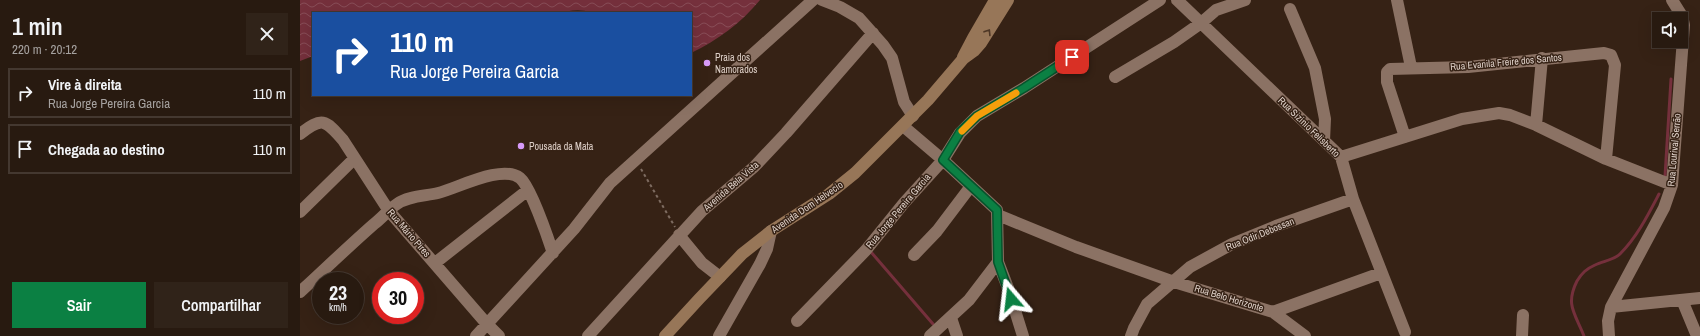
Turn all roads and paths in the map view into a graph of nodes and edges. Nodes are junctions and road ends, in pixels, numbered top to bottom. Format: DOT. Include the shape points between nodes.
graph roads {
  1 [pos="813,0"];
  2 [pos="822,0"];
  3 [pos="995,0"];
  4 [pos="1008,0"];
  5 [pos="1160,0"];
  6 [pos="1178,0"];
  7 [pos="1245,0"];
  8 [pos="1397,0"];
  9 [pos="1672,0"];
  10 [pos="1290,9"];
  11 [pos="1201,23"];
  12 [pos="873,33"];
  13 [pos="963,58"];
  14 [pos="1542,58"];
  15 [pos="1411,67"];
  16 [pos="1115,77"];
  17 [pos="913,116"];
  18 [pos="1536,125"];
  19 [pos="903,126"];
  20 [pos="300,134"];
  21 [pos="1405,137"];
  22 [pos="1324,141"];
  23 [pos="1342,157"];
  24 [pos="354,159"];
  25 [pos="636,159"];
  26 [pos="943,160"];
  27 [pos="1606,160"];
  28 [pos="1672,185"];
  29 [pos="971,186"];
  30 [pos="528,190"];
  31 [pos="1353,200"];
  32 [pos="389,211"];
  33 [pos="300,212"];
  34 [pos="998,215"];
  35 [pos="771,231"];
  36 [pos="679,235"];
  37 [pos="553,253"];
  38 [pos="914,254"];
  39 [pos="998,262"];
  40 [pos="435,263"];
  41 [pos="1381,273"];
  42 [pos="720,277"];
  43 [pos="1174,282"];
  44 [pos="300,292"];
  45 [pos="1700,298"];
  46 [pos="1682,300"];
  47 [pos="1611,307"];
  48 [pos="1273,312"];
  49 [pos="1523,315"];
  50 [pos="951,318"];
  51 [pos="797,321"];
  52 [pos="486,323"];
  53 [pos="1405,332"];
  54 [pos="476,336"];
  55 [pos="500,336"];
  56 [pos="588,336"];
  57 [pos="665,336"];
  58 [pos="720,336"];
  59 [pos="930,336"];
  60 [pos="957,336"];
  61 [pos="1023,336"];
  62 [pos="1131,336"];
  63 [pos="1305,336"];
  64 [pos="1522,336"];
  65 [pos="1609,336"];
  66 [pos="1697,336"];
  1 -- 25 [label="street"];
  2 -- 12 [label="street" via="850,12"];
  3 -- 13 [label="street"];
  13 -- 4 [label="street, one-way" via="981,42"];
  5 -- 26 [label="street, Rua Jorge Pereira Garcia" via="977,116 960,132"];
  6 -- 11 [label="street, Rua Sizinio Felisberto"];
  7 -- 11 [label="street" via="1216,10"];
  8 -- 15 [label="street"];
  9 -- 28 [label="street, Rua Lourival Serrão" via="1682,16 1684,25"];
  10 -- 22 [label="street" via="1315,68 1325,119"];
  11 -- 16 [label="street"];
  11 -- 22 [label="street, Rua Sizinio Felisberto"];
  12 -- 17 [label="street" via="892,58 904,102"];
  12 -- 36 [label="street, Avenida Bela Vista" via="754,167 702,211"];
  13 -- 17 [label="street, Avenida Dom Helvecio"];
  14 -- 15 [label="street, Rua Evanila Freire dos Santos" via="1468,67"];
  14 -- 18 [label="street"];
  14 -- 27 [label="street, Rua Evanila Freire dos Santos" via="1604,53 1611,55 1615,65"];
  15 -- 21 [label="street, Rua Evanila Freire dos Santos" via="1390,69 1386,75"];
  17 -- 19 [label="street, Avenida Dom Helvecio"];
  18 -- 21 [label="street" via="1499,113 1462,119"];
  18 -- 27 [label="street"];
  19 -- 26 [label="street"];
  19 -- 35 [label="street, Avenida Dom Helvecio" via="855,173 829,194"];
  20 -- 24 [label="street, Rua Mário Pires" via="313,124 323,122 343,140"];
  21 -- 23 [label="street"];
  22 -- 23 [label="street, Rua Sizinio Felisberto"];
  23 -- 31 [label="street, Rua Sizinio Felisberto"];
  24 -- 32 [label="street, Rua Mário Pires"];
  24 -- 33 [label="street"];
  25 -- 36 [label="path"];
  25 -- 37 [label="street" via="610,183"];
  26 -- 29 [label="street"];
  26 -- 51 [label="street, Rua Jorge Pereira Garcia" via="866,250"];
  27 -- 28 [label="street"];
  28 -- 47 [label="street, Rua Lourival Serrão" via="1664,208"];
  29 -- 34 [label="street" via="994,206"];
  29 -- 38 [label="street" via="937,231"];
  30 -- 32 [label="street" via="521,179 514,175 497,175 404,201"];
  30 -- 37 [label="street"];
  30 -- 40 [label="street"];
  31 -- 41 [label="street, Rua Sizinio Felisberto"];
  31 -- 43 [label="street, Rua Odir Debossan" via="1232,244 1190,267"];
  32 -- 40 [label="street, Rua Mário Pires"];
  32 -- 44 [label="street"];
  34 -- 39 [label="street"];
  34 -- 43 [label="street, Rua Belo Horizonte" via="1076,247"];
  35 -- 42 [label="street, Avenida Dom Helvecio" via="742,254"];
  35 -- 58 [label="street" via="767,250"];
  36 -- 42 [label="street" via="702,263"];
  36 -- 56 [label="street, Avenida Bela Vista"];
  37 -- 52 [label="street"];
  39 -- 50 [label="street" via="969,300"];
  39 -- 61 [label="street"];
  40 -- 52 [label="street, Rua Mário Pires"];
  41 -- 48 [label="street, Rua Belo Horizonte"];
  41 -- 53 [label="street, Rua Sizinio Felisberto"];
  42 -- 57 [label="street, Avenida Dom Helvecio"];
  43 -- 48 [label="street, Rua Belo Horizonte"];
  43 -- 62 [label="street, Rua Odir Debossan" via="1147,304"];
  45 -- 46 [label="street"];
  46 -- 47 [label="street"];
  46 -- 66 [label="street"];
  47 -- 65 [label="street, Rua Lourival Serrão"];
  48 -- 63 [label="street"];
  49 -- 64 [label="street"];
  50 -- 59 [label="street"];
  50 -- 60 [label="street"];
  52 -- 54 [label="street"];
  52 -- 55 [label="street, Rua Mário Pires"];
}
